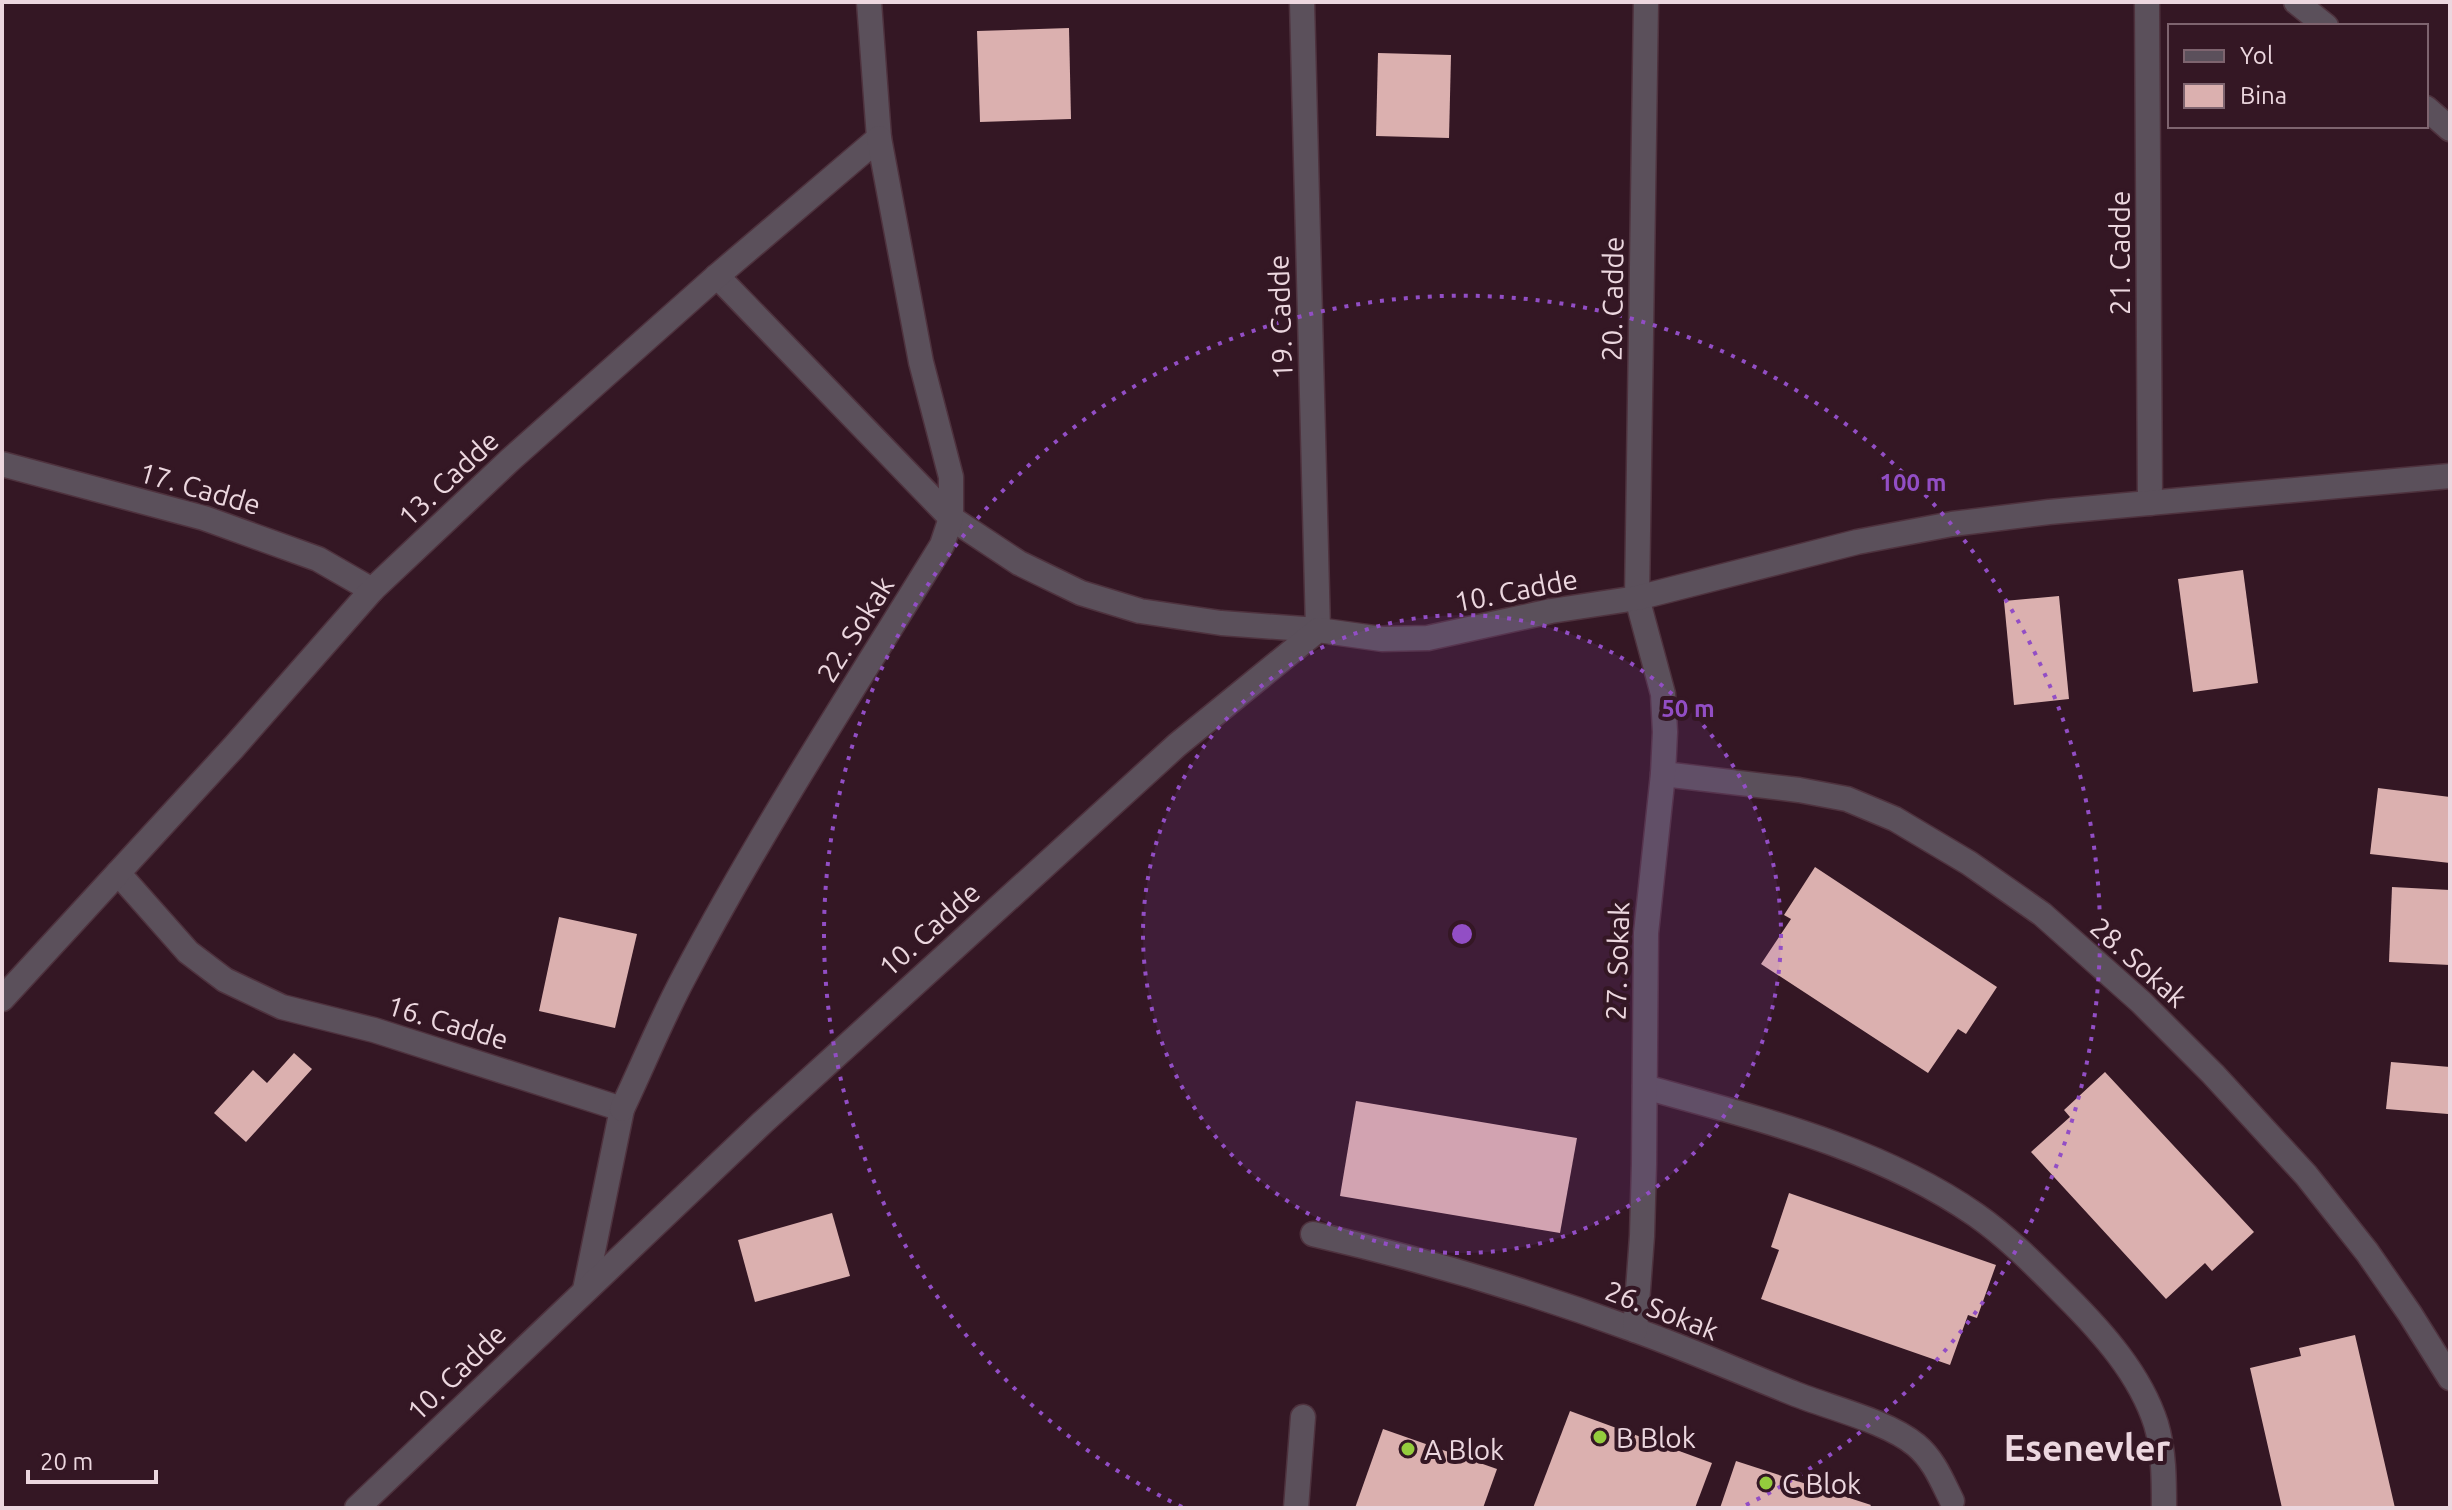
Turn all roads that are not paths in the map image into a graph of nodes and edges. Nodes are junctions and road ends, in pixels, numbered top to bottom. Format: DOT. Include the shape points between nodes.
graph roads {
  1 [pos="869,2"];
  2 [pos="1302,2"];
  3 [pos="1646,2"];
  4 [pos="2147,2"];
  5 [pos="2296,2"];
  6 [pos="2324,24"];
  7 [pos="2428,110"];
  8 [pos="2450,129"];
  9 [pos="879,138"];
  10 [pos="717,276"];
  11 [pos="2,464"];
  12 [pos="2450,476"];
  13 [pos="2150,503"];
  14 [pos="951,518"];
  15 [pos="372,590"];
  16 [pos="1637,598"];
  17 [pos="1318,630"];
  18 [pos="1663,774"];
  19 [pos="118,873"];
  20 [pos="2,999"];
  21 [pos="1645,1087"];
  22 [pos="622,1109"];
  23 [pos="1313,1234"];
  24 [pos="585,1290"];
  25 [pos="1635,1330"];
  26 [pos="2450,1378"];
  27 [pos="1303,1417"];
  28 [pos="1955,1506"];
  29 [pos="357,1508"];
  30 [pos="1296,1508"];
  31 [pos="2164,1508"];
  1 -- 9 [label="street"];
  2 -- 17 [label="street, 19. Cadde"];
  3 -- 16 [label="street, 20. Cadde"];
  4 -- 13 [label="street, 21. Cadde"];
  5 -- 6 [label="street"];
  7 -- 8 [label="street"];
  9 -- 10 [label="street, 13. Cadde"];
  9 -- 14 [label="street, 22. Sokak" via="921,362 951,477"];
  10 -- 14 [label="street"];
  10 -- 15 [label="street, 13. Cadde"];
  11 -- 15 [label="street, 17. Cadde" via="204,518 318,559"];
  12 -- 13 [label="street, 10. Cadde"];
  13 -- 16 [label="street, 10. Cadde" via="1952,524 1857,542"];
  14 -- 17 [label="street" via="1019,563 1081,593 1140,611"];
  14 -- 22 [label="street, 22. Sokak" via="942,545 728,896"];
  15 -- 19 [label="street, 13. Cadde"];
  16 -- 17 [label="street, 10. Cadde" via="1428,638 1382,639"];
  16 -- 18 [label="street, 27. Sokak" via="1663,694"];
  17 -- 24 [label="street, 10. Cadde" via="1154,766"];
  18 -- 21 [label="street, 27. Sokak" via="1646,933"];
  18 -- 26 [label="street, 28. Sokak" via="1847,799 1895,819 2042,914 2141,1002 2306,1175 2367,1252"];
  19 -- 20 [label="street, 13. Cadde"];
  19 -- 22 [label="street, 16. Cadde" via="188,952 225,980 282,1007 374,1030"];
  21 -- 25 [label="street, 27. Sokak"];
  21 -- 31 [label="street" via="1800,1131 1877,1161 1978,1216 2097,1327 2135,1380 2156,1424"];
  22 -- 24 [label="street"];
  23 -- 25 [label="street, 26. Sokak" via="1455,1270"];
  24 -- 29 [label="street, 10. Cadde"];
  25 -- 28 [label="street, 26. Sokak" via="1887,1428 1917,1445 1935,1465"];
  27 -- 30 [label="street"];
}
